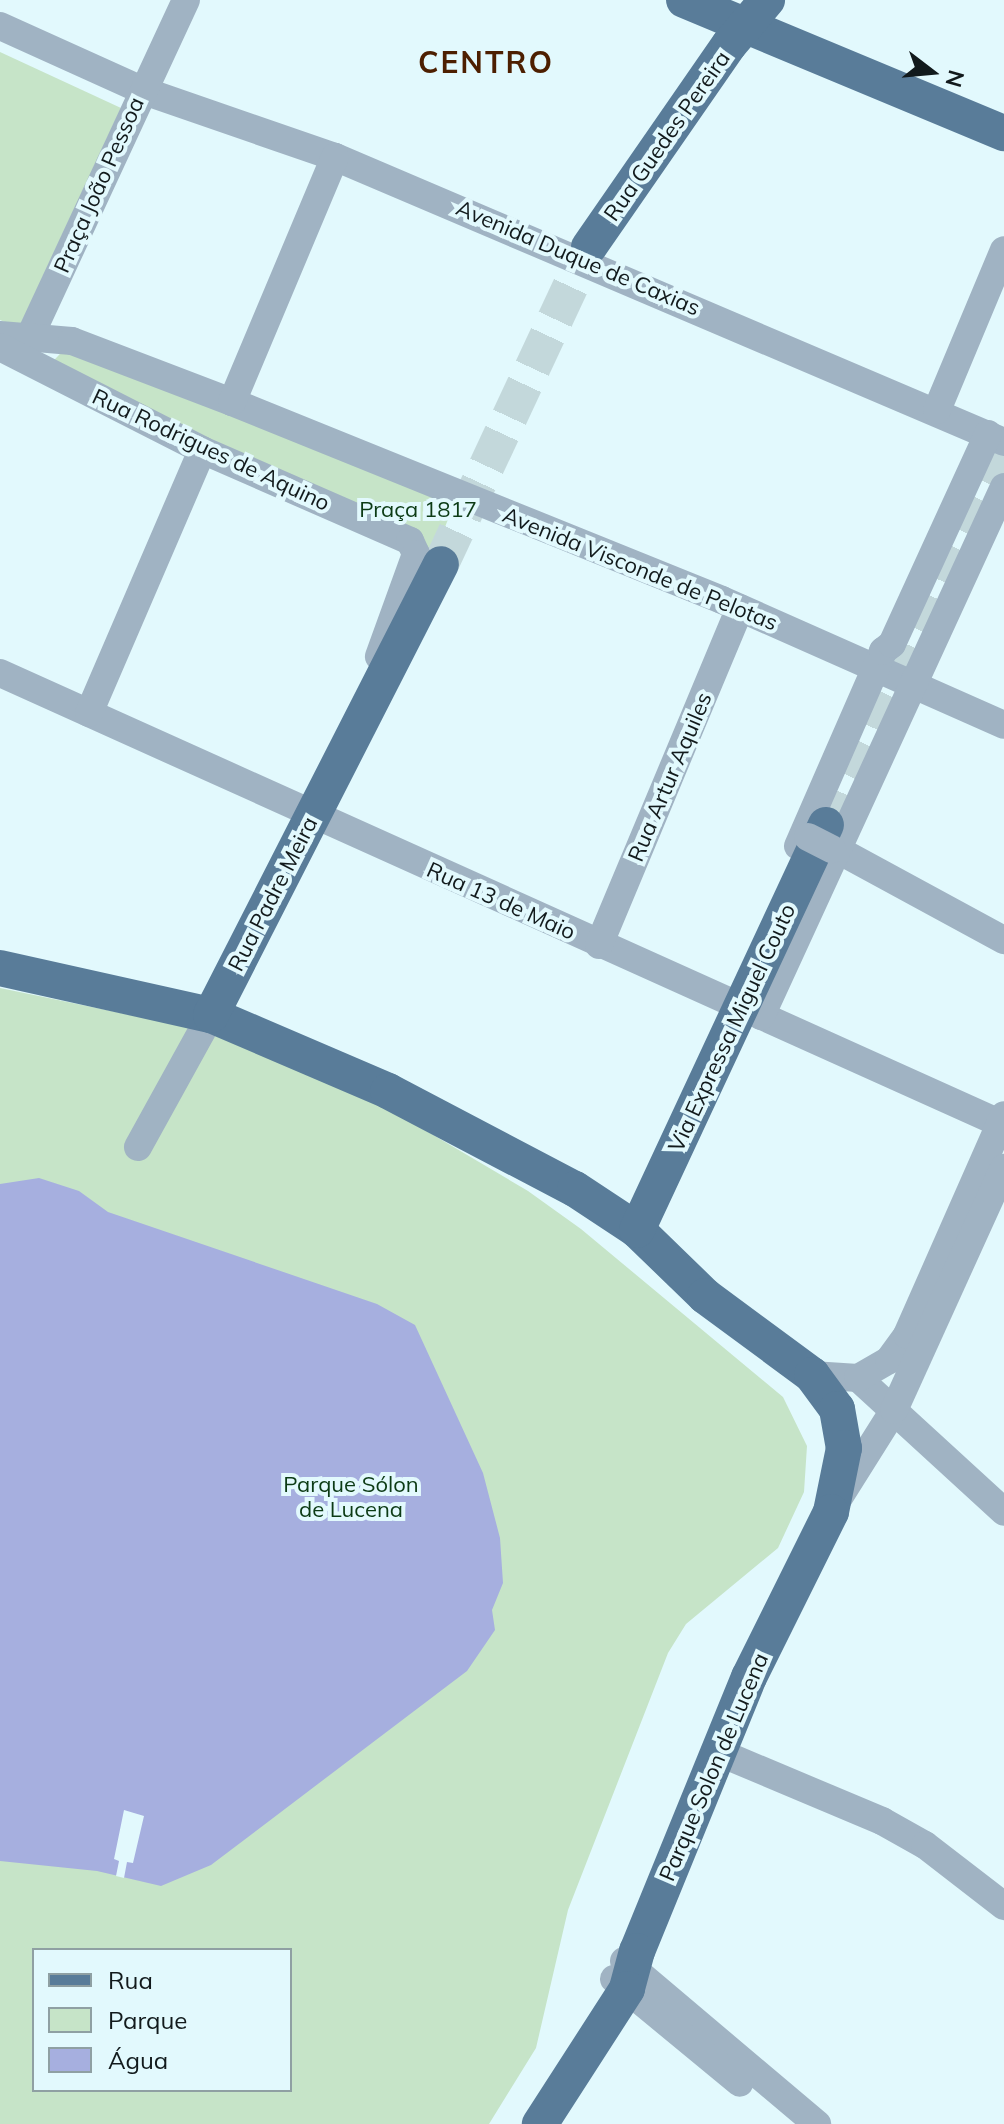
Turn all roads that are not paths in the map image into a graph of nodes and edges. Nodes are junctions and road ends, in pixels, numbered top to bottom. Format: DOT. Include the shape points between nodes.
graph roads {
  1 [pos="186,0"];
  2 [pos="684,0"];
  3 [pos="756,13"];
  4 [pos="0,26"];
  5 [pos="144,91"];
  6 [pos="1004,133"];
  7 [pos="335,157"];
  8 [pos="589,247"];
  9 [pos="1004,250"];
  10 [pos="31,334"];
  11 [pos="0,335"];
  12 [pos="0,347"];
  13 [pos="232,402"];
  14 [pos="937,410"];
  15 [pos="996,438"];
  16 [pos="202,450"];
  17 [pos="1004,487"];
  18 [pos="934,553"];
  19 [pos="429,559"];
  20 [pos="967,568"];
  21 [pos="740,608"];
  22 [pos="886,656"];
  23 [pos="0,673"];
  24 [pos="913,685"];
  25 [pos="89,713"];
  26 [pos="1004,725"];
  27 [pos="313,817"];
  28 [pos="826,840"];
  29 [pos="1004,940"];
  30 [pos="599,945"];
  31 [pos="0,968"];
  32 [pos="743,1009"];
  33 [pos="211,1015"];
  34 [pos="1003,1121"];
  35 [pos="138,1147"];
  36 [pos="1004,1168"];
  37 [pos="637,1230"];
  38 [pos="812,1375"];
  39 [pos="858,1378"];
  40 [pos="894,1410"];
  41 [pos="831,1512"];
  42 [pos="1004,1512"];
  43 [pos="718,1752"];
  44 [pos="1004,1906"];
  45 [pos="628,1969"];
  46 [pos="736,2068"];
  47 [pos="521,2124"];
  48 [pos="540,2124"];
  49 [pos="788,2124"];
  50 [pos="817,2124"];
  1 -- 5 [label="street"];
  2 -- 3 [label="main road"];
  3 -- 6 [label="main road"];
  3 -- 8 [label="main road, Rua Guedes Pereira"];
  4 -- 5 [label="street, Praça João Pessoa"];
  5 -- 7 [label="street, Avenida Duque de Caxias"];
  5 -- 10 [label="street, Praça João Pessoa"];
  7 -- 13 [label="street"];
  7 -- 14 [label="street, Avenida Duque de Caxias"];
  9 -- 14 [label="street"];
  10 -- 11 [label="street, Avenida Visconde de Pelotas"];
  10 -- 13 [label="street, Avenida Visconde de Pelotas" via="72,341"];
  12 -- 16 [label="street, Rua Rodrigues de Aquino"];
  13 -- 21 [label="street, Avenida Visconde de Pelotas"];
  14 -- 15 [label="street, Avenida Duque de Caxias"];
  15 -- 18 [label="street"];
  16 -- 19 [label="street, Rua Rodrigues de Aquino" via="410,541"];
  16 -- 25 [label="street"];
  17 -- 20 [label="street"];
  18 -- 20 [label="street"];
  18 -- 22 [label="street"];
  19 -- 27 [label="main road, Rua Padre Meira"];
  20 -- 24 [label="street"];
  21 -- 22 [label="street, Avenida Visconde de Pelotas"];
  21 -- 30 [label="street, Rua Artur Aquiles"];
  22 -- 24 [label="street, Avenida Visconde de Pelotas"];
  22 -- 32 [label="street"];
  23 -- 25 [label="street, Rua 13 de Maio"];
  24 -- 26 [label="street, Avenida Visconde de Pelotas"];
  24 -- 28 [label="street"];
  25 -- 27 [label="street, Rua 13 de Maio"];
  27 -- 30 [label="street, Rua 13 de Maio"];
  27 -- 33 [label="main road, Rua Padre Meira"];
  28 -- 29 [label="street"];
  28 -- 32 [label="main road, Via Expressa Miguel Couto"];
  30 -- 32 [label="street, Rua 13 de Maio"];
  31 -- 33 [label="main road"];
  32 -- 34 [label="street, Rua 13 de Maio"];
  32 -- 37 [label="main road, Via Expressa Miguel Couto"];
  33 -- 35 [label="street"];
  33 -- 37 [label="main road" via="388,1091 575,1189"];
  34 -- 39 [label="street" via="907,1335 889,1360"];
  36 -- 40 [label="street, Parque Solon de Lucena"];
  37 -- 38 [label="main road" via="705,1296"];
  38 -- 39 [label="street"];
  38 -- 41 [label="main road" via="837,1409 844,1434 841,1477"];
  39 -- 40 [label="street"];
  40 -- 41 [label="street, Parque Solon de Lucena"];
  40 -- 42 [label="street"];
  41 -- 43 [label="main road, Parque Solon de Lucena"];
  43 -- 44 [label="street" via="882,1821 925,1845"];
  43 -- 45 [label="main road, Parque Solon de Lucena"];
  45 -- 46 [label="street"];
  45 -- 47 [label="main road"];
  45 -- 48 [label="main road, Parque Solon de Lucena"];
  46 -- 49 [label="street"];
  46 -- 50 [label="street"];
}
